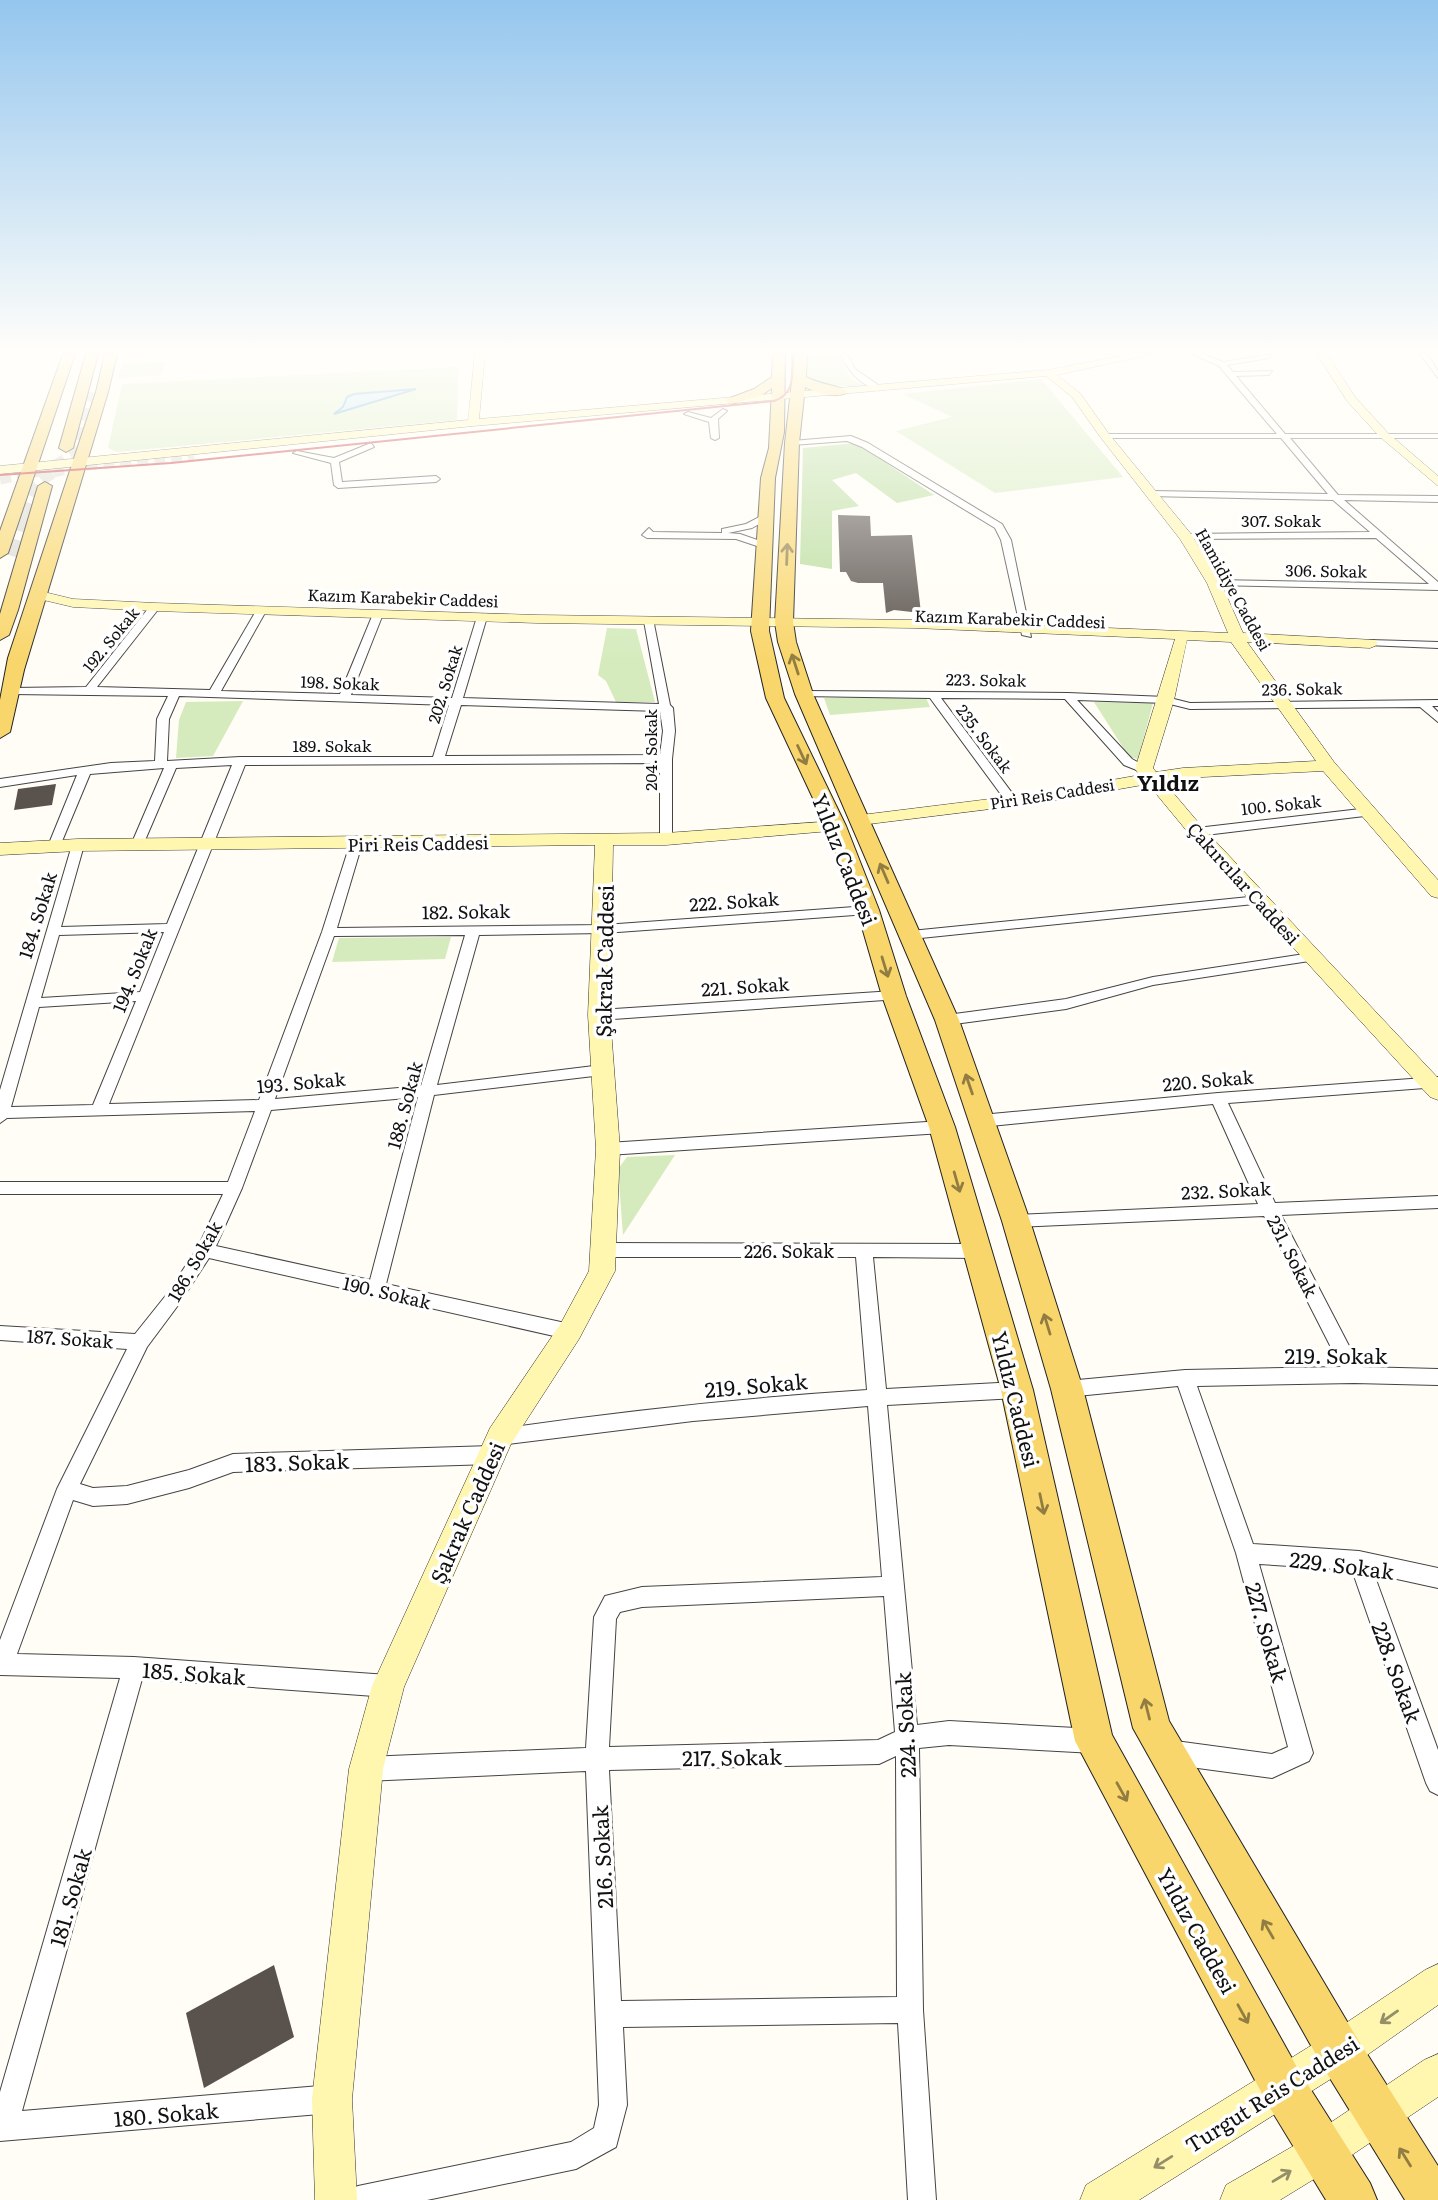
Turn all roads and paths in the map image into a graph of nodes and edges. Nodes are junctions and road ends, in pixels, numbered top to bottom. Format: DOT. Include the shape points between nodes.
graph roads {
  1 [pos="34,457"];
  2 [pos="81,457"];
  3 [pos="103,457"];
  4 [pos="121,457"];
  5 [pos="152,457"];
  6 [pos="259,457"];
  7 [pos="314,457"];
  8 [pos="345,457"];
  9 [pos="774,457"];
  10 [pos="791,457"];
  11 [pos="884,457"];
  12 [pos="1122,457"];
  13 [pos="1301,457"];
  14 [pos="1409,457"];
  15 [pos="335,461"];
  16 [pos="0,470"];
  17 [pos="28,474"];
  18 [pos="74,478"];
  19 [pos="436,479"];
  20 [pos="1438,482"];
  21 [pos="0,483"];
  22 [pos="1152,494"];
  23 [pos="1335,497"];
  24 [pos="1438,499"];
  25 [pos="765,517"];
  26 [pos="1376,535"];
  27 [pos="1186,537"];
  28 [pos="763,545"];
  29 [pos="6,554"];
  30 [pos="1214,583"];
  31 [pos="1438,587"];
  32 [pos="40,595"];
  33 [pos="0,599"];
  34 [pos="155,607"];
  35 [pos="261,611"];
  36 [pos="378,614"];
  37 [pos="33,615"];
  38 [pos="482,617"];
  39 [pos="649,621"];
  40 [pos="772,626"];
  41 [pos="1026,632"];
  42 [pos="0,635"];
  43 [pos="1239,640"];
  44 [pos="1181,642"];
  45 [pos="1370,643"];
  46 [pos="1438,645"];
  47 [pos="13,682"];
  48 [pos="89,690"];
  49 [pos="175,692"];
  50 [pos="215,693"];
  51 [pos="804,694"];
  52 [pos="932,694"];
  53 [pos="1068,696"];
  54 [pos="344,698"];
  55 [pos="1166,700"];
  56 [pos="454,703"];
  57 [pos="1423,703"];
  58 [pos="1438,703"];
  59 [pos="1284,704"];
  60 [pos="667,708"];
  61 [pos="1438,719"];
  62 [pos="0,732"];
  63 [pos="666,759"];
  64 [pos="439,760"];
  65 [pos="240,761"];
  66 [pos="166,765"];
  67 [pos="1328,766"];
  68 [pos="85,771"];
  69 [pos="1147,773"];
  70 [pos="0,783"];
  71 [pos="1012,801"];
  72 [pos="1369,812"];
  73 [pos="861,820"];
  74 [pos="836,827"];
  75 [pos="1196,832"];
  76 [pos="666,839"];
  77 [pos="604,840"];
  78 [pos="356,844"];
  79 [pos="78,845"];
  80 [pos="137,845"];
  81 [pos="205,845"];
  82 [pos="54,846"];
  83 [pos="0,849"];
  84 [pos="1438,892"];
  85 [pos="1259,900"];
  86 [pos="868,910"];
  87 [pos="172,928"];
  88 [pos="604,929"];
  89 [pos="52,931"];
  90 [pos="473,931"];
  91 [pos="329,932"];
  92 [pos="911,935"];
  93 [pos="1311,957"];
  94 [pos="144,996"];
  95 [pos="894,996"];
  96 [pos="31,1003"];
  97 [pos="599,1015"];
  98 [pos="947,1020"];
  99 [pos="7,1064"];
  100 [pos="602,1070"];
  101 [pos="1435,1085"];
  102 [pos="427,1091"];
  103 [pos="1217,1098"];
  104 [pos="267,1105"];
  105 [pos="99,1110"];
  106 [pos="1,1115"];
  107 [pos="981,1121"];
  108 [pos="942,1127"];
  109 [pos="607,1149"];
  110 [pos="0,1188"];
  111 [pos="234,1188"];
  112 [pos="1438,1202"];
  113 [pos="1269,1209"];
  114 [pos="1016,1221"];
  115 [pos="205,1250"];
  116 [pos="602,1250"];
  117 [pos="864,1251"];
  118 [pos="977,1251"];
  119 [pos="376,1290"];
  120 [pos="570,1331"];
  121 [pos="0,1333"];
  122 [pos="140,1342"];
  123 [pos="1354,1375"];
  124 [pos="1438,1377"];
  125 [pos="1185,1378"];
  126 [pos="1067,1389"];
  127 [pos="1017,1390"];
  128 [pos="875,1396"];
  129 [pos="496,1446"];
  130 [pos="67,1489"];
  131 [pos="1246,1553"];
  132 [pos="1359,1562"];
  133 [pos="1438,1578"];
  134 [pos="894,1586"];
  135 [pos="1,1664"];
  136 [pos="134,1668"];
  137 [pos="388,1686"];
  138 [pos="907,1738"];
  139 [pos="1094,1741"];
  140 [pos="1164,1751"];
  141 [pos="597,1759"];
  142 [pos="366,1769"];
  143 [pos="1438,1783"];
  144 [pos="1438,1983"];
  145 [pos="910,2010"];
  146 [pos="608,2014"];
  147 [pos="1339,2051"];
  148 [pos="1438,2074"];
  149 [pos="1283,2087"];
  150 [pos="332,2099"];
  151 [pos="1378,2115"];
  152 [pos="2,2127"];
  153 [pos="1323,2151"];
  154 [pos="336,2200"];
  155 [pos="358,2200"];
  156 [pos="922,2200"];
  157 [pos="1101,2200"];
  158 [pos="1241,2200"];
  159 [pos="1353,2200"];
  160 [pos="1432,2200"];
  1 -- 17 [label="main road"];
  2 -- 18 [label="main road"];
  3 -- 4 [label="street"];
  5 -- 18 [label="street"];
  6 -- 18 [label="street"];
  7 -- 15 [label="street"];
  8 -- 15 [label="street"];
  9 -- 25 [label="main road"];
  40 -- 10 [label="main road, one-way"];
  11 -- 41 [label="street" via="999,526"];
  12 -- 22 [label="street, Hamidiye Caddesi"];
  13 -- 23 [label="street"];
  14 -- 20 [label="street"];
  15 -- 19 [label="street" via="338,485"];
  16 -- 17 [label="street"];
  17 -- 18 [label="street"];
  17 -- 21 [label="street"];
  17 -- 29 [label="main road"];
  18 -- 32 [label="main road"];
  18 -- 42 [label="main road"];
  18 -- 47 [label="main road" via="23,621"];
  22 -- 23 [label="street"];
  22 -- 27 [label="street, Hamidiye Caddesi"];
  23 -- 24 [label="street"];
  23 -- 26 [label="street"];
  25 -- 28 [label="main road"];
  25 -- 28 [label="street" via="738,529 649,531 647,535 737,536"];
  26 -- 27 [label="street, 307. Sokak"];
  26 -- 31 [label="street"];
  27 -- 30 [label="street, Hamidiye Caddesi"];
  28 -- 40 [label="main road"];
  29 -- 33 [label="main road"];
  30 -- 31 [label="street, 306. Sokak"];
  30 -- 43 [label="street, Hamidiye Caddesi"];
  32 -- 34 [label="street" via="73,603"];
  32 -- 37 [label="main road"];
  34 -- 35 [label="street, Kazım Karabekir Caddesi"];
  34 -- 37 [label="street"];
  34 -- 48 [label="street, 192. Sokak"];
  35 -- 36 [label="street, Kazım Karabekir Caddesi"];
  35 -- 50 [label="street"];
  36 -- 38 [label="street, Kazım Karabekir Caddesi"];
  36 -- 54 [label="street"];
  37 -- 47 [label="main road"];
  38 -- 39 [label="street, Kazım Karabekir Caddesi"];
  38 -- 56 [label="street, 202. Sokak"];
  39 -- 40 [label="street, Kazım Karabekir Caddesi" via="672,628"];
  39 -- 60 [label="street, 204. Sokak"];
  40 -- 41 [label="street, Kazım Karabekir Caddesi"];
  51 -- 40 [label="main road, Yıldız Caddesi, one-way"];
  40 -- 74 [label="main road, Yıldız Caddesi, one-way" via="775,698"];
  41 -- 43 [label="street, Kazım Karabekir Caddesi"];
  41 -- 44 [label="street, Kazım Karabekir Caddesi"];
  43 -- 44 [label="street, Kazım Karabekir Caddesi"];
  43 -- 45 [label="street, Kazım Karabekir Caddesi" via="1331,646"];
  43 -- 59 [label="street, Hamidiye Caddesi"];
  44 -- 55 [label="street"];
  45 -- 46 [label="street, Kazım Karabekir Caddesi"];
  47 -- 48 [label="street, 198. Sokak"];
  47 -- 62 [label="main road"];
  48 -- 49 [label="street, 198. Sokak"];
  49 -- 50 [label="street, 198. Sokak"];
  49 -- 66 [label="street" via="163,719"];
  50 -- 54 [label="street, 198. Sokak"];
  51 -- 52 [label="street, 223. Sokak"];
  51 -- 73 [label="main road, Yıldız Caddesi"];
  52 -- 53 [label="street, 223. Sokak"];
  52 -- 71 [label="street, 235. Sokak"];
  53 -- 55 [label="street, 223. Sokak"];
  53 -- 69 [label="street" via="1128,762"];
  54 -- 56 [label="street, 198. Sokak"];
  55 -- 59 [label="street, 236. Sokak" via="1190,706"];
  55 -- 69 [label="street"];
  56 -- 60 [label="street, 198. Sokak"];
  56 -- 64 [label="street, 202. Sokak"];
  57 -- 58 [label="street, 236. Sokak"];
  57 -- 59 [label="street, 236. Sokak"];
  57 -- 61 [label="street"];
  59 -- 67 [label="street, Hamidiye Caddesi"];
  60 -- 63 [label="street, 204. Sokak"];
  63 -- 64 [label="street, 189. Sokak"];
  63 -- 76 [label="street, 204. Sokak"];
  64 -- 65 [label="street, 189. Sokak"];
  65 -- 66 [label="street, 189. Sokak"];
  65 -- 81 [label="street, 194. Sokak"];
  66 -- 68 [label="street, 189. Sokak"];
  66 -- 80 [label="street"];
  67 -- 69 [label="street, Piri Reis Caddesi"];
  67 -- 72 [label="street, Hamidiye Caddesi"];
  68 -- 70 [label="street, 189. Sokak"];
  68 -- 82 [label="street"];
  69 -- 71 [label="street, Piri Reis Caddesi"];
  69 -- 75 [label="street, Çakırcılar Caddesi"];
  71 -- 73 [label="street, Piri Reis Caddesi"];
  72 -- 75 [label="street, 100. Sokak"];
  72 -- 84 [label="street, Hamidiye Caddesi"];
  92 -- 73 [label="main road, Yıldız Caddesi, one-way"];
  74 -- 76 [label="street, Piri Reis Caddesi"];
  74 -- 86 [label="main road, Yıldız Caddesi"];
  75 -- 85 [label="street, Çakırcılar Caddesi"];
  76 -- 77 [label="street, Piri Reis Caddesi"];
  77 -- 78 [label="street, Piri Reis Caddesi"];
  77 -- 88 [label="street, Şakrak Caddesi"];
  78 -- 81 [label="street, Piri Reis Caddesi"];
  78 -- 91 [label="street, 186. Sokak"];
  79 -- 80 [label="street, Piri Reis Caddesi"];
  79 -- 82 [label="street, Piri Reis Caddesi"];
  79 -- 89 [label="street, 184. Sokak"];
  80 -- 81 [label="street, Piri Reis Caddesi"];
  81 -- 87 [label="street, 194. Sokak"];
  82 -- 83 [label="street, Piri Reis Caddesi"];
  85 -- 92 [label="street"];
  85 -- 93 [label="street, Çakırcılar Caddesi"];
  86 -- 88 [label="street, 222. Sokak"];
  86 -- 95 [label="main road, Yıldız Caddesi, one-way"];
  87 -- 89 [label="street"];
  87 -- 94 [label="street, 194. Sokak"];
  88 -- 90 [label="street, 182. Sokak"];
  88 -- 97 [label="street, Şakrak Caddesi"];
  89 -- 96 [label="street, 184. Sokak"];
  90 -- 91 [label="street, 182. Sokak"];
  90 -- 102 [label="street, 188. Sokak"];
  91 -- 104 [label="street, 186. Sokak"];
  92 -- 98 [label="main road, Yıldız Caddesi"];
  93 -- 98 [label="street" via="1153,981 1066,1004"];
  93 -- 101 [label="street, Çakırcılar Caddesi"];
  94 -- 96 [label="street"];
  94 -- 105 [label="street, 194. Sokak"];
  95 -- 97 [label="street, 221. Sokak"];
  95 -- 108 [label="main road, Yıldız Caddesi"];
  96 -- 99 [label="street, 184. Sokak"];
  97 -- 100 [label="street, Şakrak Caddesi"];
  107 -- 98 [label="main road, Yıldız Caddesi, one-way"];
  99 -- 106 [label="street, 184. Sokak"];
  100 -- 102 [label="street, 193. Sokak"];
  100 -- 109 [label="street, Şakrak Caddesi"];
  101 -- 103 [label="street, 220. Sokak"];
  102 -- 104 [label="street, 193. Sokak"];
  102 -- 119 [label="street, 188. Sokak"];
  103 -- 107 [label="street, 220. Sokak"];
  103 -- 113 [label="street, 231. Sokak"];
  104 -- 105 [label="street, 193. Sokak"];
  104 -- 111 [label="street, 186. Sokak"];
  105 -- 106 [label="street, 193. Sokak"];
  107 -- 114 [label="main road, Yıldız Caddesi"];
  108 -- 109 [label="street"];
  108 -- 118 [label="main road, Yıldız Caddesi, one-way"];
  109 -- 116 [label="street, Şakrak Caddesi"];
  110 -- 111 [label="street"];
  111 -- 115 [label="street, 186. Sokak"];
  112 -- 113 [label="street, 232. Sokak"];
  113 -- 114 [label="street, 232. Sokak"];
  113 -- 123 [label="street, 231. Sokak"];
  126 -- 114 [label="main road, Yıldız Caddesi, one-way"];
  115 -- 119 [label="street, 190. Sokak"];
  115 -- 122 [label="street, 186. Sokak"];
  116 -- 117 [label="street, 226. Sokak"];
  116 -- 120 [label="street, Şakrak Caddesi" via="602,1271"];
  117 -- 118 [label="street, 226. Sokak"];
  117 -- 128 [label="street, 224. Sokak"];
  118 -- 127 [label="main road, Yıldız Caddesi"];
  119 -- 120 [label="street, 190. Sokak"];
  120 -- 129 [label="street, Şakrak Caddesi"];
  121 -- 122 [label="street, 187. Sokak"];
  122 -- 130 [label="street, 186. Sokak"];
  123 -- 124 [label="street, 219. Sokak"];
  123 -- 125 [label="street, 219. Sokak"];
  125 -- 126 [label="street, 219. Sokak"];
  125 -- 131 [label="street, 227. Sokak"];
  140 -- 126 [label="main road, Yıldız Caddesi, one-way" via="1152,1728"];
  127 -- 128 [label="street, 219. Sokak"];
  127 -- 139 [label="main road, Yıldız Caddesi, one-way"];
  128 -- 129 [label="street, 219. Sokak" via="601,1422"];
  128 -- 134 [label="street, 224. Sokak"];
  129 -- 130 [label="street, 183. Sokak" via="233,1463 127,1495 93,1497"];
  129 -- 137 [label="street, Şakrak Caddesi"];
  130 -- 135 [label="street, 186. Sokak"];
  131 -- 132 [label="street, 229. Sokak"];
  131 -- 140 [label="street, 227. Sokak" via="1301,1753 1272,1766"];
  132 -- 133 [label="street, 229. Sokak"];
  132 -- 143 [label="street, 228. Sokak"];
  134 -- 138 [label="street, 224. Sokak"];
  134 -- 141 [label="street, 216. Sokak" via="642,1597 613,1603 605,1617"];
  135 -- 136 [label="street, 185. Sokak"];
  136 -- 137 [label="street, 185. Sokak"];
  136 -- 152 [label="street, 181. Sokak"];
  137 -- 142 [label="street, Şakrak Caddesi"];
  138 -- 139 [label="street, 217. Sokak" via="949,1733"];
  138 -- 141 [label="street, 217. Sokak" via="879,1752"];
  138 -- 145 [label="street, 224. Sokak"];
  139 -- 149 [label="main road, Yıldız Caddesi, one-way"];
  147 -- 140 [label="main road, Yıldız Caddesi, one-way"];
  141 -- 142 [label="street, 217. Sokak"];
  141 -- 146 [label="street, 216. Sokak"];
  142 -- 150 [label="street, Şakrak Caddesi"];
  144 -- 147 [label="street, Turgut Reis Caddesi, one-way"];
  145 -- 146 [label="street"];
  145 -- 156 [label="street, 224. Sokak"];
  146 -- 155 [label="street, 216. Sokak" via="613,2105 606,2137 576,2155"];
  147 -- 149 [label="street, Turgut Reis Caddesi"];
  147 -- 151 [label="main road, Yıldız Caddesi"];
  148 -- 151 [label="street"];
  149 -- 153 [label="main road, Yıldız Caddesi"];
  149 -- 157 [label="street, Turgut Reis Caddesi, one-way"];
  150 -- 152 [label="street, 180. Sokak"];
  150 -- 154 [label="street, Şakrak Caddesi"];
  151 -- 153 [label="street"];
  160 -- 151 [label="main road, Yıldız Caddesi, one-way"];
  158 -- 153 [label="street, one-way"];
  153 -- 159 [label="main road, Yıldız Caddesi"];
}
